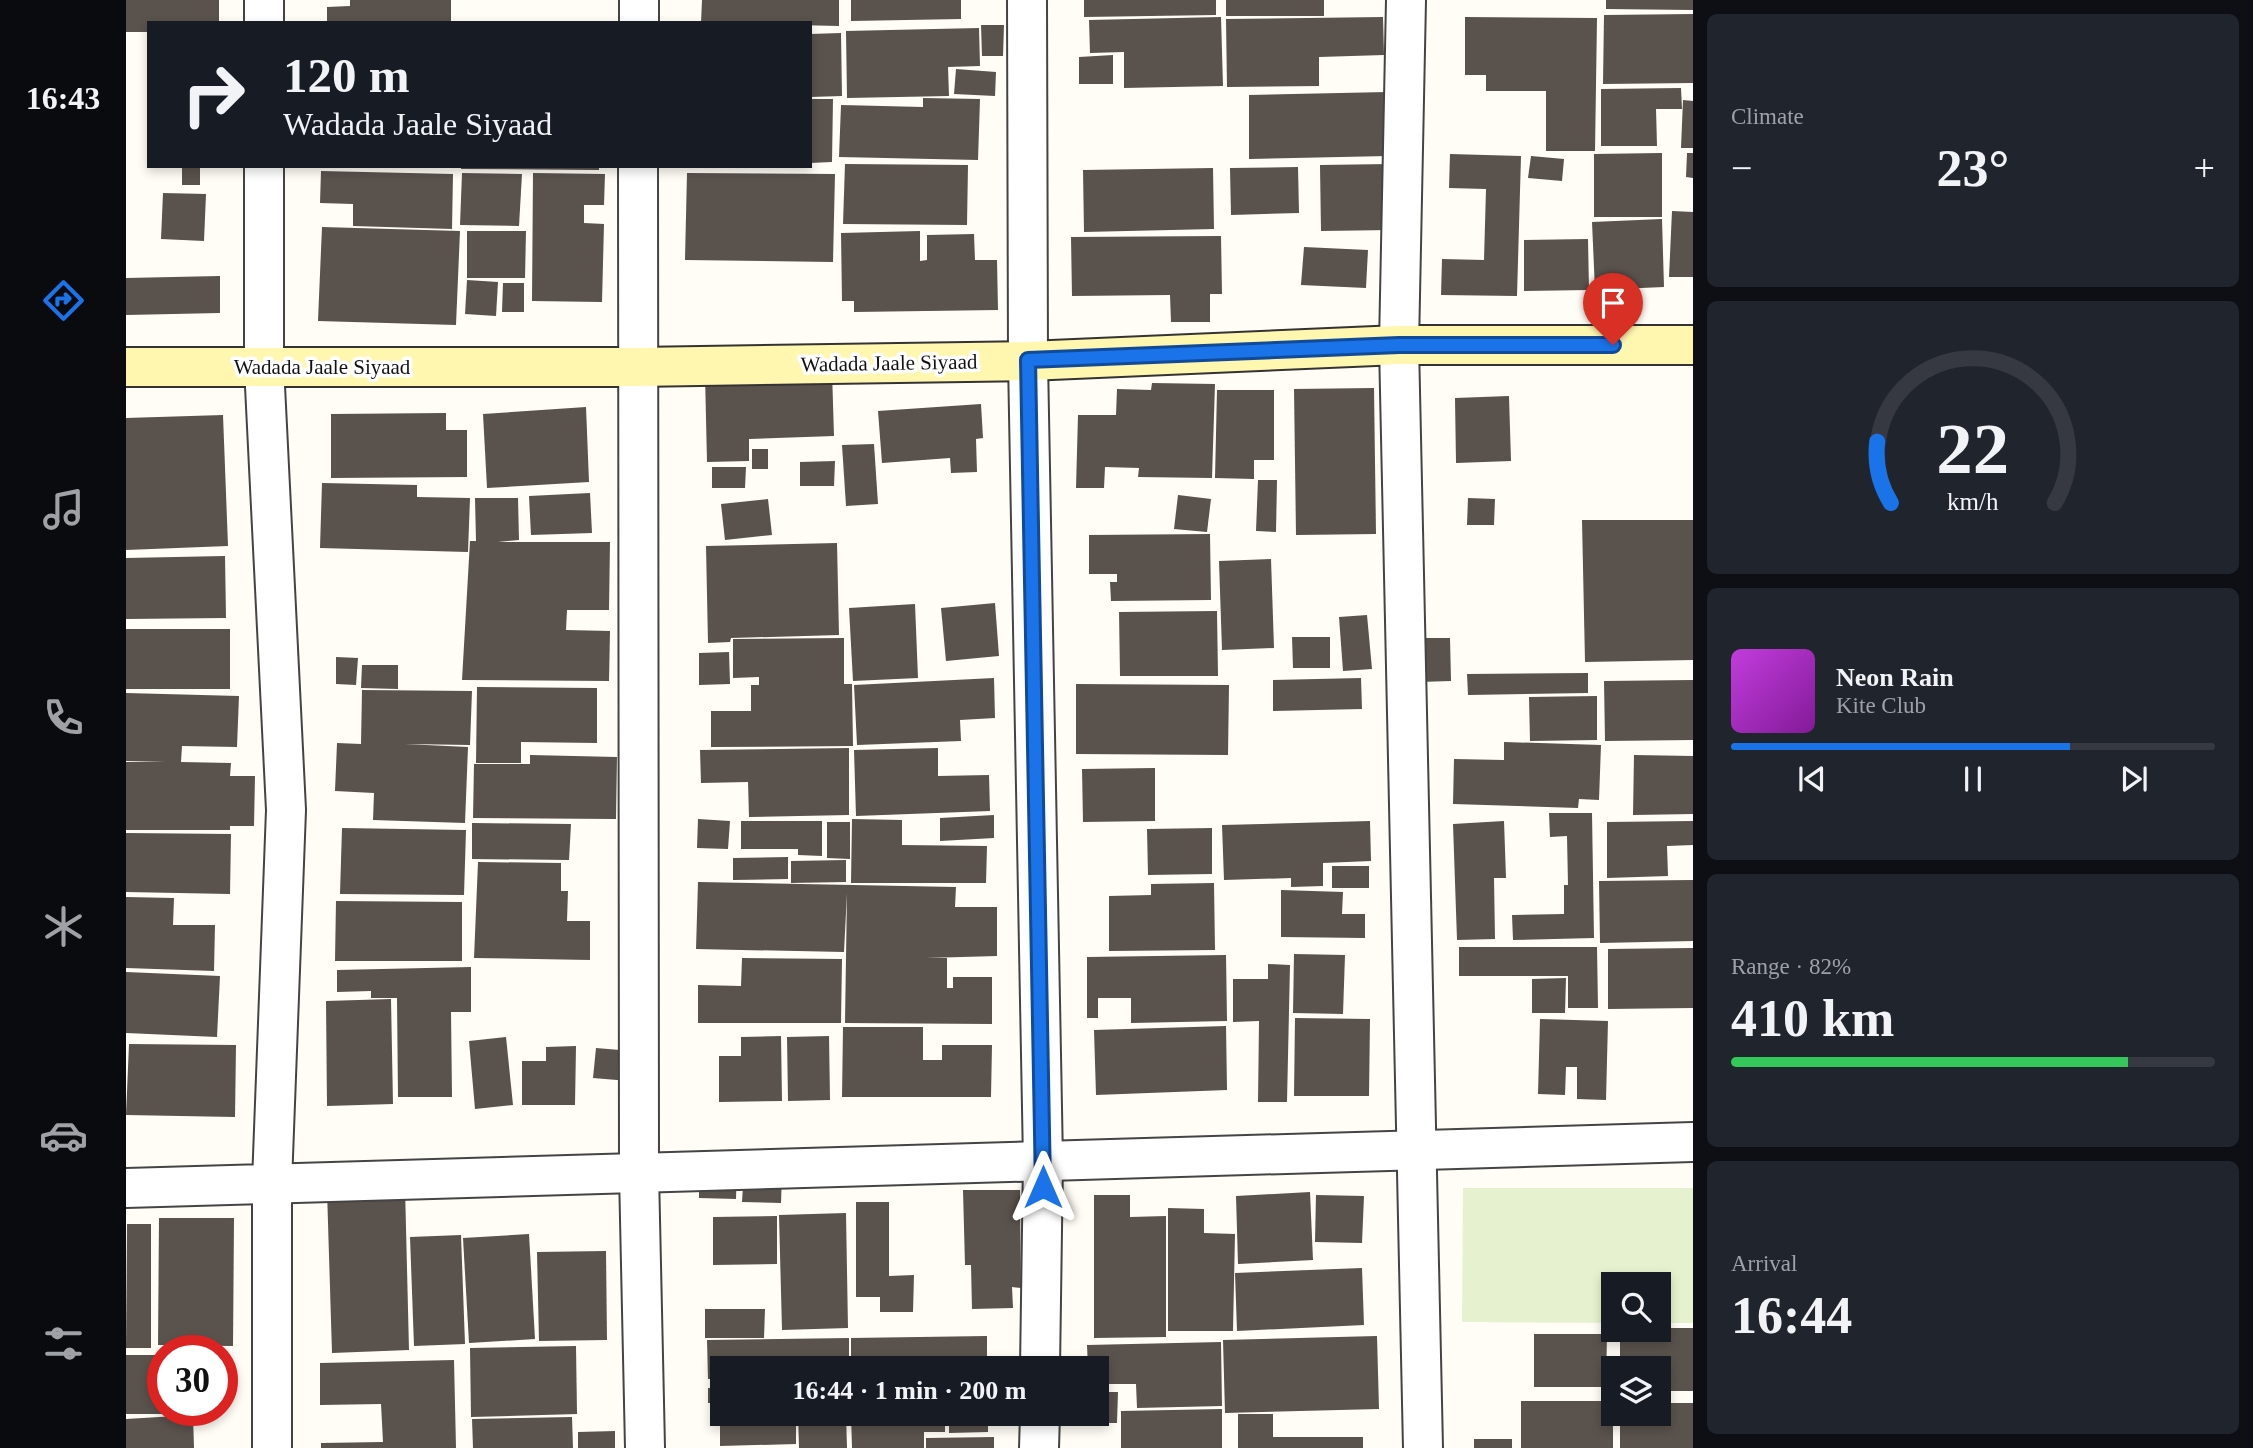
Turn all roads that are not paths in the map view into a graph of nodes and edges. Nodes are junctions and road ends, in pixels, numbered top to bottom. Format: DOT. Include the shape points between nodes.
graph roads {
  1 [pos="264,0"];
  2 [pos="639,0"];
  3 [pos="1027,0"];
  4 [pos="1406,0"];
  5 [pos="264,21"];
  6 [pos="639,21"];
  7 [pos="264,168"];
  8 [pos="638,168"];
  9 [pos="1399,345"];
  10 [pos="1693,345"];
  11 [pos="1028,360"];
  12 [pos="264,366"];
  13 [pos="126,367"];
  14 [pos="636,367"];
  15 [pos="1693,1143"];
  16 [pos="1418,1151"];
  17 [pos="1043,1161"];
  18 [pos="639,1173"];
  19 [pos="272,1184"];
  20 [pos="126,1188"];
  21 [pos="1040,1356"];
  22 [pos="1040,1426"];
  23 [pos="272,1448"];
  24 [pos="645,1448"];
  25 [pos="1039,1448"];
  26 [pos="1423,1448"];
  1 -- 5 [label="street"];
  2 -- 6 [label="street"];
  3 -- 11 [label="street"];
  4 -- 9 [label="street"];
  7 -- 12 [label="street"];
  8 -- 14 [label="street"];
  9 -- 10 [label="main road, Wadada Jaale Siyaad"];
  9 -- 11 [label="main road, Wadada Jaale Siyaad"];
  9 -- 16 [label="street"];
  11 -- 14 [label="main road, Wadada Jaale Siyaad"];
  11 -- 17 [label="street"];
  12 -- 13 [label="main road, Wadada Jaale Siyaad"];
  12 -- 14 [label="main road, Wadada Jaale Siyaad"];
  12 -- 19 [label="street" via="286,810"];
  14 -- 18 [label="street"];
  15 -- 16 [label="street"];
  16 -- 17 [label="street"];
  16 -- 26 [label="street"];
  17 -- 18 [label="street"];
  17 -- 21 [label="street"];
  18 -- 19 [label="street"];
  18 -- 24 [label="street"];
  19 -- 20 [label="street"];
  19 -- 23 [label="street"];
  22 -- 25 [label="street"];
}
